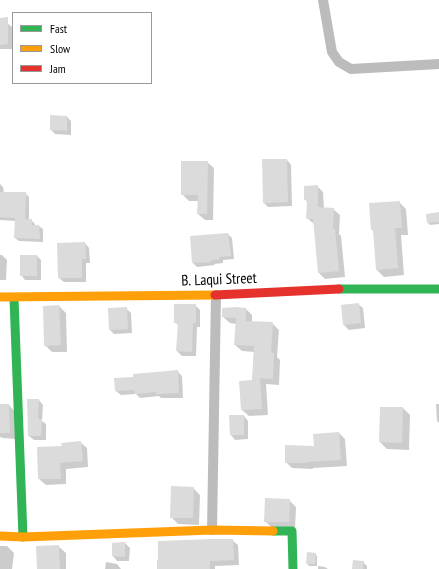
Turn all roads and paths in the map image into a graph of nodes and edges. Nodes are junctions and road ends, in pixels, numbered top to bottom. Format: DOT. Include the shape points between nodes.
graph roads {
  1 [pos="323,0"];
  2 [pos="439,64"];
  3 [pos="439,289"];
  4 [pos="216,295"];
  5 [pos="0,298"];
  6 [pos="14,298"];
  7 [pos="212,530"];
  8 [pos="0,536"];
  9 [pos="23,538"];
  10 [pos="293,569"];
  1 -- 2 [label="street" via="332,52 339,62 351,70"];
  3 -- 4 [label="street, B. Laqui Street" via="326,290"];
  4 -- 6 [label="street, B. Laqui Street"];
  4 -- 7 [label="street"];
  5 -- 6 [label="street, B. Laqui Street"];
  6 -- 9 [label="street"];
  7 -- 9 [label="street"];
  7 -- 10 [label="street" via="292,531"];
  8 -- 9 [label="street"];
}
